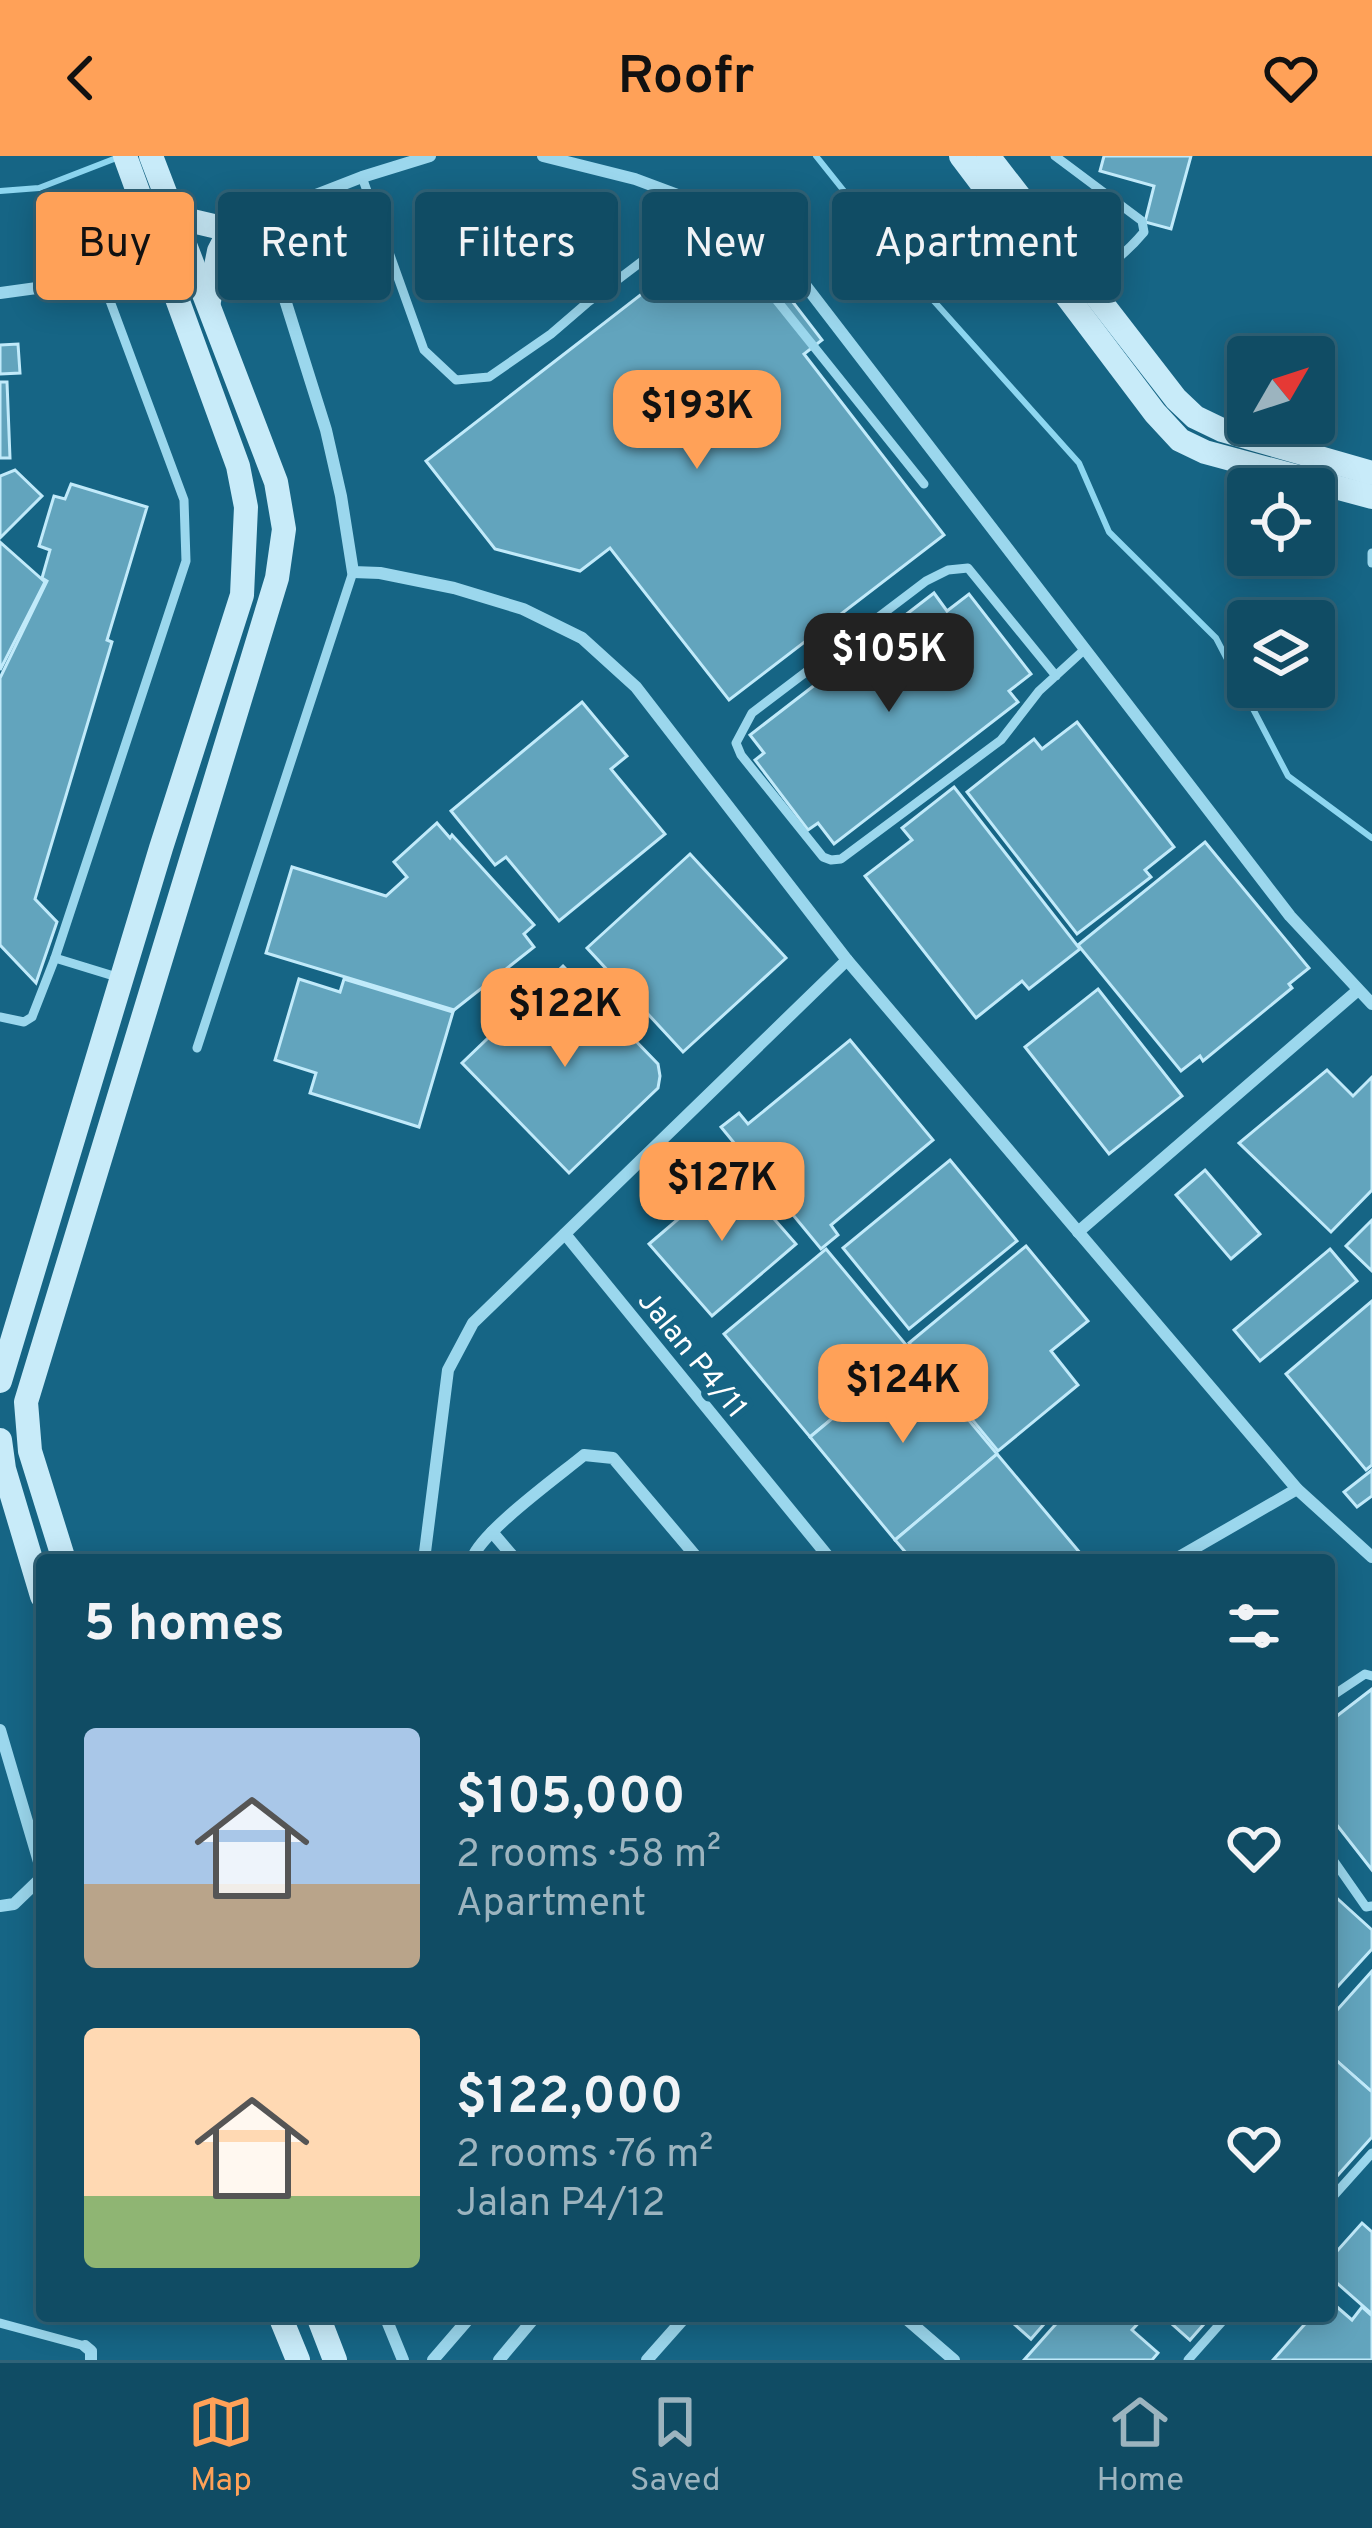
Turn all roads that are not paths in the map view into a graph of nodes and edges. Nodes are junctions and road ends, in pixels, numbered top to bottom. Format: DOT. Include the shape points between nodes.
graph roads {
  1 [pos="125,156"];
  2 [pos="151,156"];
  3 [pos="430,156"];
  4 [pos="543,156"];
  5 [pos="961,156"];
  6 [pos="988,156"];
  7 [pos="1055,156"];
  8 [pos="362,177"];
  9 [pos="148,192"];
  10 [pos="154,192"];
  11 [pos="323,192"];
  12 [pos="1016,192"];
  13 [pos="1103,192"];
  14 [pos="1121,205"];
  15 [pos="218,256"];
  16 [pos="1121,256"];
  17 [pos="194,267"];
  18 [pos="36,289"];
  19 [pos="0,293"];
  20 [pos="110,300"];
  21 [pos="177,300"];
  22 [pos="285,300"];
  23 [pos="1099,300"];
  24 [pos="208,305"];
  25 [pos="1372,473"];
  26 [pos="924,484"];
  27 [pos="1372,496"];
  28 [pos="1372,554"];
  29 [pos="1372,563"];
  30 [pos="353,572"];
  31 [pos="1085,650"];
  32 [pos="1056,676"];
  33 [pos="56,958"];
  34 [pos="848,960"];
  35 [pos="122,979"];
  36 [pos="1358,991"];
  37 [pos="1372,1004"];
  38 [pos="0,1017"];
  39 [pos="197,1048"];
  40 [pos="1078,1232"];
  41 [pos="565,1234"];
  42 [pos="0,1381"];
  43 [pos="0,1440"];
  44 [pos="34,1463"];
  45 [pos="4,1485"];
  46 [pos="1297,1489"];
  47 [pos="492,1532"];
  48 [pos="62,1554"];
  49 [pos="425,1554"];
  50 [pos="474,1554"];
  51 [pos="511,1554"];
  52 [pos="694,1554"];
  53 [pos="826,1554"];
  54 [pos="1184,1554"];
  55 [pos="1372,1557"];
  56 [pos="36,1578"];
  57 [pos="1372,1676"];
  58 [pos="1335,1694"];
  59 [pos="0,1730"];
  60 [pos="36,1854"];
  61 [pos="1335,1863"];
  62 [pos="36,1881"];
  63 [pos="0,1906"];
  64 [pos="1372,1906"];
  65 [pos="1372,2153"];
  66 [pos="1335,2194"];
  67 [pos="282,2322"];
  68 [pos="320,2322"];
  69 [pos="387,2322"];
  70 [pos="466,2322"];
  71 [pos="531,2322"];
  72 [pos="681,2322"];
  73 [pos="910,2322"];
  74 [pos="1222,2322"];
  75 [pos="0,2323"];
  76 [pos="85,2346"];
  77 [pos="92,2360"];
  78 [pos="298,2360"];
  79 [pos="335,2360"];
  80 [pos="403,2360"];
  81 [pos="433,2360"];
  82 [pos="499,2360"];
  83 [pos="647,2360"];
  84 [pos="954,2360"];
  85 [pos="1188,2360"];
  1 -- 9 [label="street"];
  2 -- 10 [label="street"];
  3 -- 8 [label="street"];
  4 -- 31 [label="street" via="635,179 762,229"];
  5 -- 27 [label="street" via="1180,440"];
  6 -- 12 [label="street"];
  7 -- 13 [label="lane"];
  8 -- 11 [label="street"];
  8 -- 26 [label="lane" via="424,350 456,380 488,377 650,256 718,247 754,272"];
  14 -- 16 [label="lane" via="1144,232"];
  15 -- 24 [label="street"];
  17 -- 24 [label="street"];
  18 -- 19 [label="street"];
  20 -- 33 [label="lane" via="184,500 185,561"];
  21 -- 35 [label="street" via="238,466 246,547 242,595"];
  22 -- 30 [label="street" via="326,430"];
  23 -- 25 [label="street" via="1196,417"];
  24 -- 44 [label="street" via="276,482 284,529 278,578 26,1402"];
  28 -- 29 [label="lane"];
  30 -- 34 [label="street" via="454,588 582,638 636,688"];
  30 -- 39 [label="lane"];
  31 -- 32 [label="lane"];
  31 -- 36 [label="street" via="1290,916"];
  32 -- 32 [label="lane" via="1001,740 841,859 823,857 736,743 752,713 949,570 968,568"];
  33 -- 35 [label="lane"];
  33 -- 38 [label="lane" via="32,1017"];
  34 -- 40 [label="street"];
  34 -- 41 [label="street"];
  35 -- 42 [label="street"];
  36 -- 37 [label="street"];
  36 -- 40 [label="street"];
  40 -- 46 [label="street"];
  41 -- 49 [label="street" via="473,1323 448,1370"];
  41 -- 53 [label="street, Jalan P4/11"];
  43 -- 45 [label="street"];
  44 -- 45 [label="street"];
  44 -- 48 [label="street"];
  45 -- 56 [label="street"];
  46 -- 54 [label="street"];
  46 -- 55 [label="street"];
  47 -- 50 [label="street"];
  47 -- 51 [label="street"];
  47 -- 52 [label="street" via="584,1455 613,1458"];
  57 -- 58 [label="lane"];
  59 -- 60 [label="street"];
  61 -- 64 [label="lane"];
  62 -- 63 [label="street" via="14,1904"];
  65 -- 66 [label="lane"];
  67 -- 78 [label="street"];
  68 -- 79 [label="street"];
  69 -- 80 [label="street"];
  70 -- 81 [label="street"];
  71 -- 82 [label="street"];
  72 -- 83 [label="street"];
  73 -- 84 [label="street"];
  74 -- 85 [label="lane"];
  75 -- 76 [label="lane"];
  76 -- 77 [label="street"];
}
